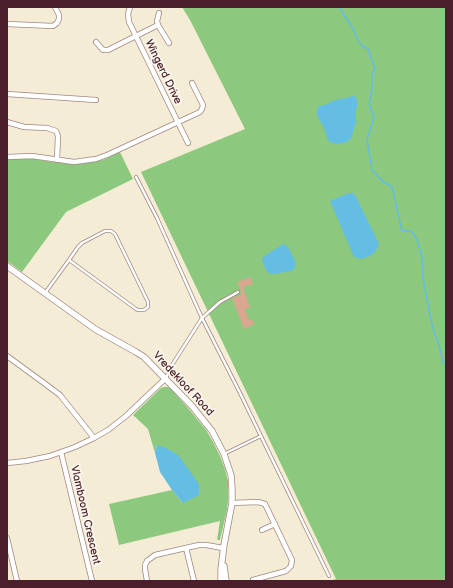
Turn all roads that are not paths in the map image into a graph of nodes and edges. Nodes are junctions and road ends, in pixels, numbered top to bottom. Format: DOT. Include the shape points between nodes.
graph roads {
  1 [pos="55,7"];
  2 [pos="130,7"];
  3 [pos="158,13"];
  4 [pos="7,24"];
  5 [pos="158,25"];
  6 [pos="136,36"];
  7 [pos="96,42"];
  8 [pos="169,43"];
  9 [pos="192,83"];
  10 [pos="7,94"];
  11 [pos="96,100"];
  12 [pos="7,122"];
  13 [pos="178,122"];
  14 [pos="188,143"];
  15 [pos="7,157"];
  16 [pos="57,160"];
  17 [pos="136,177"];
  18 [pos="69,260"];
  19 [pos="7,266"];
  20 [pos="238,292"];
  21 [pos="45,294"];
  22 [pos="202,318"];
  23 [pos="7,356"];
  24 [pos="166,378"];
  25 [pos="261,436"];
  26 [pos="94,438"];
  27 [pos="61,452"];
  28 [pos="224,454"];
  29 [pos="7,463"];
  30 [pos="232,503"];
  31 [pos="275,524"];
  32 [pos="262,530"];
  33 [pos="7,538"];
  34 [pos="186,548"];
  35 [pos="223,548"];
  36 [pos="223,558"];
  37 [pos="329,576"];
  38 [pos="253,580"];
  39 [pos="18,581"];
  40 [pos="92,581"];
  41 [pos="147,581"];
  42 [pos="194,581"];
  43 [pos="222,581"];
  44 [pos="226,581"];
  1 -- 4 [label="street" via="59,17 53,26"];
  2 -- 6 [label="street, Wingerd Drive" via="128,19"];
  3 -- 5 [label="street"];
  5 -- 6 [label="street"];
  5 -- 8 [label="street"];
  6 -- 7 [label="street" via="108,50 103,50"];
  6 -- 13 [label="street, Wingerd Drive"];
  9 -- 13 [label="street" via="202,109 199,113"];
  10 -- 11 [label="street"];
  12 -- 16 [label="street" via="56,132"];
  13 -- 14 [label="street, Wingerd Drive"];
  13 -- 16 [label="street" via="107,156 74,162"];
  15 -- 16 [label="street" via="32,156"];
  17 -- 22 [label="lane"];
  18 -- 18 [label="lane" via="82,243 111,230 148,302 148,307 144,310 136,309"];
  18 -- 21 [label="lane"];
  19 -- 21 [label="street, Vredekloof Road"];
  20 -- 22 [label="lane" via="220,302"];
  21 -- 24 [label="street, Vredekloof Road" via="95,329 144,357"];
  22 -- 24 [label="lane"];
  22 -- 25 [label="lane"];
  23 -- 26 [label="street" via="60,396"];
  24 -- 26 [label="street" via="126,416"];
  24 -- 28 [label="street, Vredekloof Road" via="209,427"];
  25 -- 28 [label="lane"];
  25 -- 37 [label="lane"];
  26 -- 27 [label="street"];
  27 -- 29 [label="street" via="32,460"];
  27 -- 40 [label="street, Vlamboom Crescent"];
  28 -- 30 [label="street, Vredekloof Road" via="232,479"];
  30 -- 31 [label="street" via="262,503 267,507"];
  30 -- 35 [label="street, Vredekloof Road"];
  31 -- 32 [label="street"];
  31 -- 38 [label="street" via="291,556 291,566 286,571"];
  33 -- 39 [label="street"];
  34 -- 35 [label="street" via="203,544"];
  34 -- 41 [label="street" via="150,558 144,567"];
  34 -- 42 [label="street"];
  35 -- 36 [label="street, Vredekloof Road"];
  36 -- 43 [label="street, Vredekloof Road"];
  36 -- 44 [label="street, Vredekloof Road"];
}
